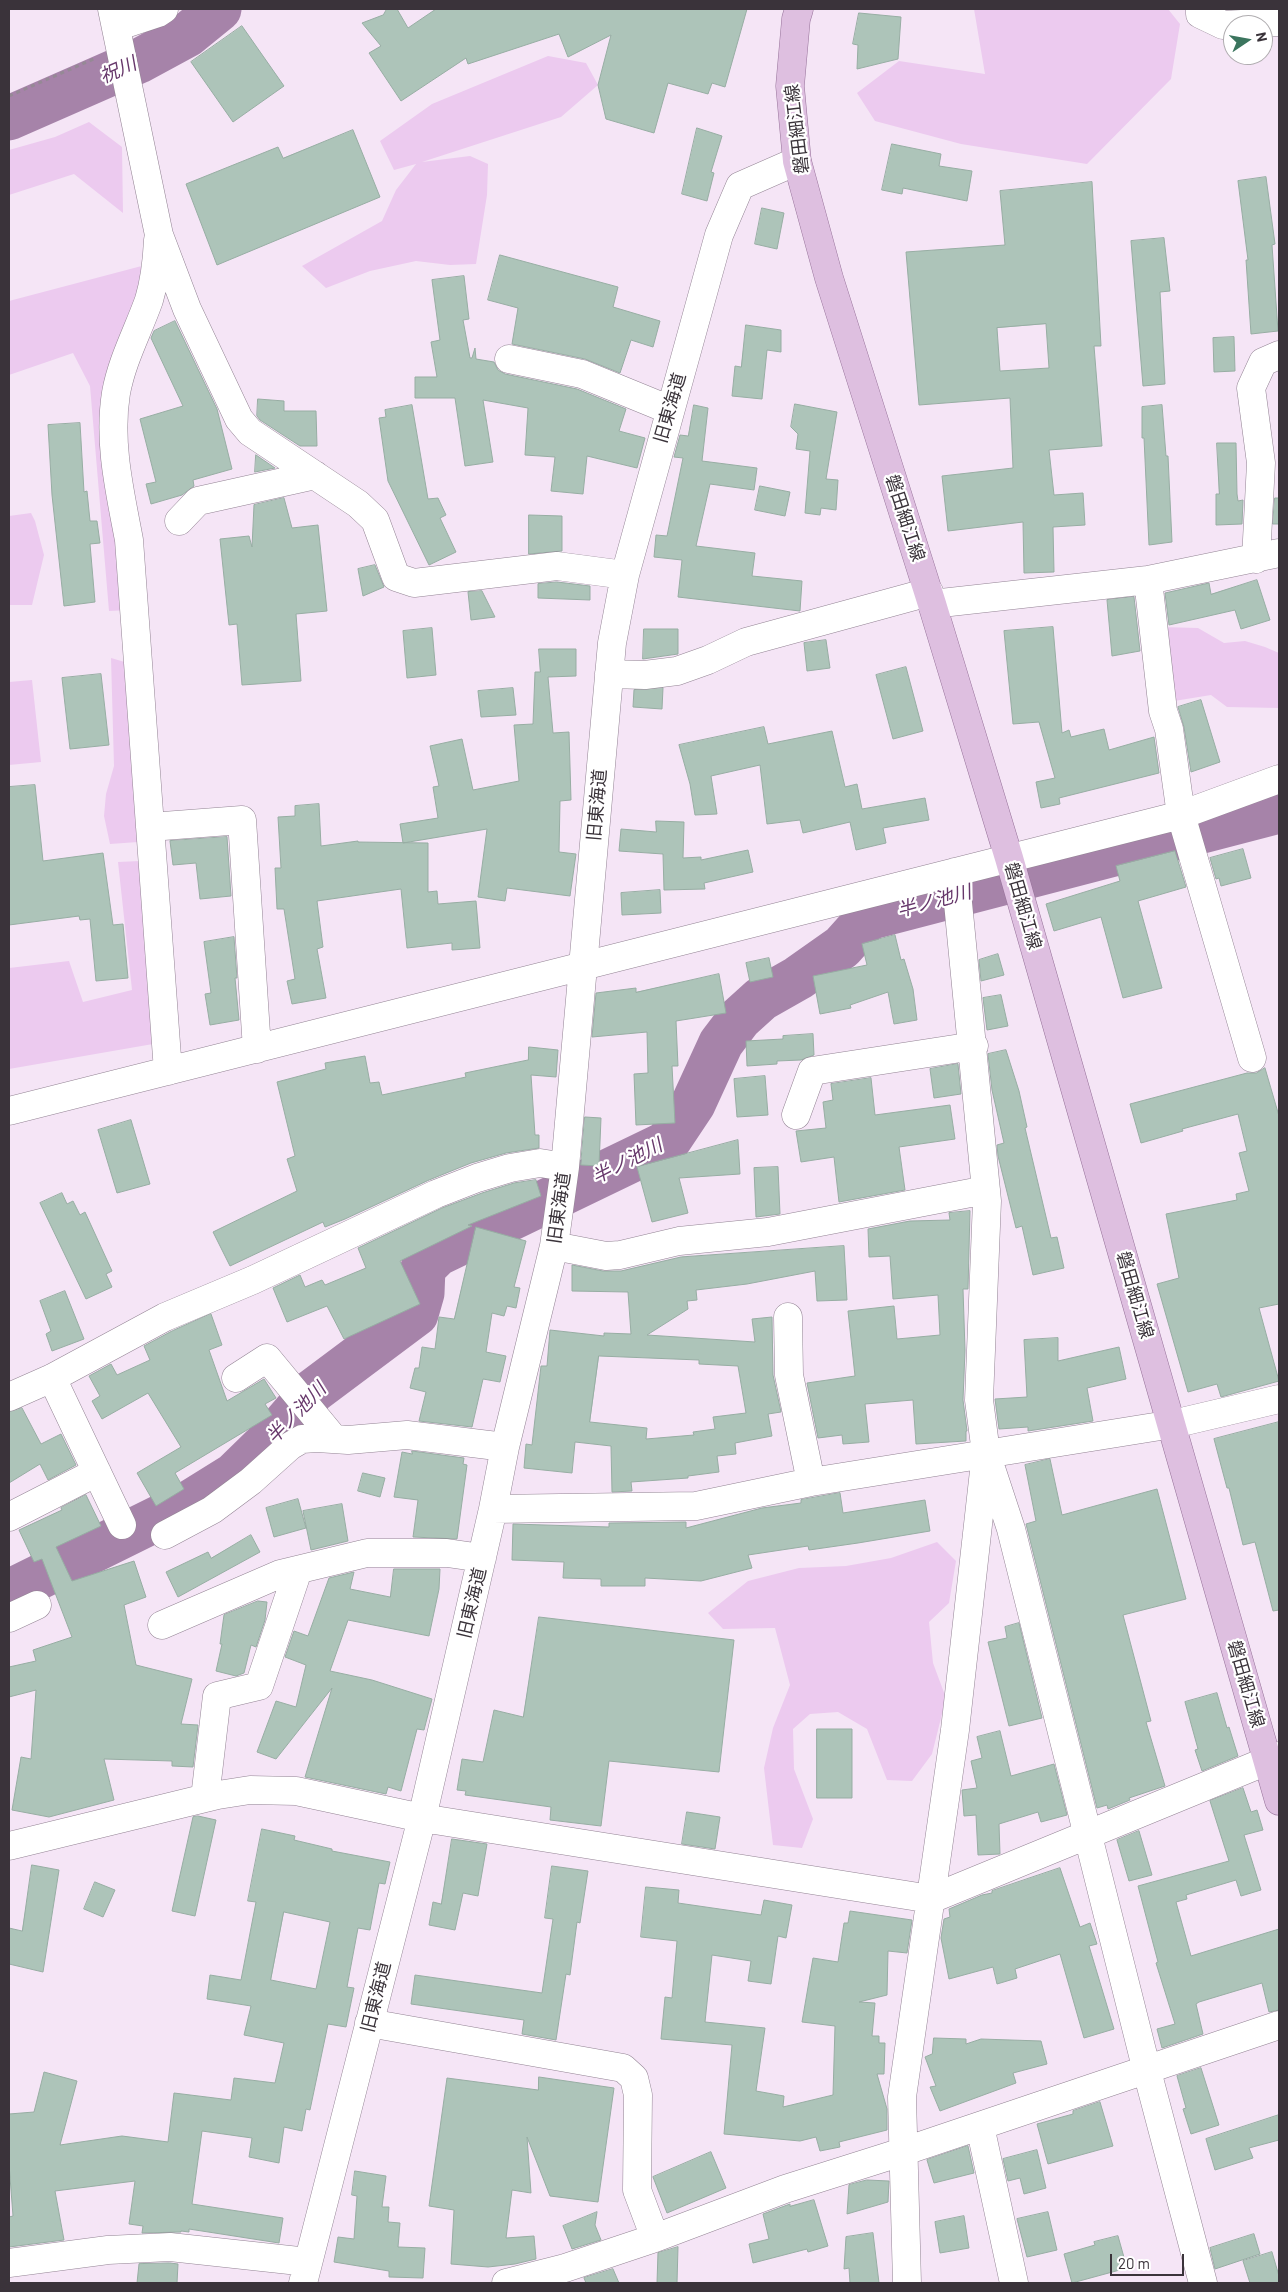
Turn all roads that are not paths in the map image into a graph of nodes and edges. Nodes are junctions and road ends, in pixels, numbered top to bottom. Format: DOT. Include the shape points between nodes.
graph roads {
  1 [pos="164,9"];
  2 [pos="799,9"];
  3 [pos="1200,9"];
  4 [pos="1279,22"];
  5 [pos="116,28"];
  6 [pos="797,161"];
  7 [pos="159,235"];
  8 [pos="1279,355"];
  9 [pos="509,358"];
  10 [pos="670,410"];
  11 [pos="315,475"];
  12 [pos="179,521"];
  13 [pos="1268,556"];
  14 [pos="625,575"];
  15 [pos="1148,580"];
  16 [pos="930,598"];
  17 [pos="609,674"];
  18 [pos="1279,779"];
  19 [pos="1181,815"];
  20 [pos="150,827"];
  21 [pos="1009,858"];
  22 [pos="955,872"];
  23 [pos="582,966"];
  24 [pos="974,1046"];
  25 [pos="257,1049"];
  26 [pos="1252,1058"];
  27 [pos="168,1071"];
  28 [pos="9,1112"];
  29 [pos="796,1115"];
  30 [pos="565,1167"];
  31 [pos="986,1190"];
  32 [pos="554,1246"];
  33 [pos="788,1317"];
  34 [pos="52,1378"];
  35 [pos="236,1378"];
  36 [pos="9,1397"];
  37 [pos="1279,1399"];
  38 [pos="1173,1424"];
  39 [pos="334,1439"];
  40 [pos="505,1447"];
  41 [pos="986,1453"];
  42 [pos="97,1472"];
  43 [pos="811,1482"];
  44 [pos="493,1509"];
  45 [pos="9,1517"];
  46 [pos="122,1525"];
  47 [pos="165,1535"];
  48 [pos="482,1558"];
  49 [pos="298,1570"];
  50 [pos="37,1605"];
  51 [pos="9,1618"];
  52 [pos="162,1625"];
  53 [pos="1273,1758"];
  54 [pos="205,1798"];
  55 [pos="1279,1801"];
  56 [pos="422,1818"];
  57 [pos="1088,1834"];
  58 [pos="9,1846"];
  59 [pos="930,1899"];
  60 [pos="370,2024"];
  61 [pos="1279,2025"];
  62 [pos="1147,2071"];
  63 [pos="980,2126"];
  64 [pos="902,2152"];
  65 [pos="655,2238"];
  66 [pos="9,2263"];
  67 [pos="306,2273"];
  68 [pos="506,2283"];
  69 [pos="907,2283"];
  70 [pos="1014,2283"];
  71 [pos="1203,2283"];
  1 -- 5 [label="street"];
  2 -- 6 [label="main road, 磐田細江線" via="790,86"];
  3 -- 4 [label="street" via="1200,14 1223,25"];
  5 -- 7 [label="street"];
  6 -- 10 [label="street, 旧東海道" via="740,186 719,235"];
  6 -- 16 [label="main road, 磐田細江線" via="829,278"];
  7 -- 11 [label="street" via="187,308 239,419 250,432"];
  7 -- 20 [label="street" via="148,300 116,394 114,454 129,540"];
  8 -- 13 [label="street" via="1263,362 1251,388"];
  9 -- 10 [label="street" via="582,374"];
  10 -- 14 [label="street, 旧東海道"];
  11 -- 12 [label="street" via="198,501"];
  11 -- 14 [label="street" via="376,520 396,577 414,583 557,566"];
  13 -- 15 [label="street"];
  14 -- 17 [label="street, 旧東海道"];
  15 -- 16 [label="street"];
  15 -- 19 [label="street" via="1163,711"];
  16 -- 17 [label="street" via="746,642 677,671 646,675"];
  16 -- 21 [label="main road, 磐田細江線"];
  17 -- 23 [label="street, 旧東海道"];
  18 -- 19 [label="street"];
  19 -- 21 [label="street"];
  19 -- 26 [label="street"];
  20 -- 25 [label="street" via="242,820"];
  20 -- 27 [label="street"];
  21 -- 22 [label="street"];
  21 -- 38 [label="main road, 磐田細江線"];
  22 -- 23 [label="street"];
  22 -- 24 [label="street"];
  23 -- 25 [label="street"];
  23 -- 30 [label="street, 旧東海道"];
  24 -- 29 [label="street" via="812,1071"];
  24 -- 31 [label="street"];
  25 -- 27 [label="street"];
  27 -- 28 [label="street"];
  30 -- 32 [label="street, 旧東海道"];
  30 -- 34 [label="street" via="540,1163 510,1168 444,1191 165,1317"];
  31 -- 32 [label="street" via="768,1232 698,1238 620,1255 606,1256"];
  31 -- 41 [label="street" via="979,1400"];
  32 -- 40 [label="street, 旧東海道"];
  33 -- 43 [label="street" via="789,1375"];
  34 -- 36 [label="street"];
  34 -- 42 [label="street"];
  35 -- 39 [label="street" via="267,1358"];
  37 -- 38 [label="street"];
  38 -- 41 [label="street"];
  38 -- 53 [label="main road, 磐田細江線"];
  39 -- 40 [label="street" via="407,1435"];
  39 -- 47 [label="street" via="302,1439 212,1510"];
  40 -- 44 [label="street, 旧東海道"];
  41 -- 43 [label="street"];
  41 -- 57 [label="street" via="1011,1529"];
  41 -- 59 [label="street" via="955,1730"];
  42 -- 45 [label="street"];
  42 -- 46 [label="street"];
  43 -- 44 [label="street" via="696,1506"];
  44 -- 48 [label="street, 旧東海道"];
  48 -- 49 [label="street" via="448,1553 366,1553"];
  48 -- 56 [label="street, 旧東海道"];
  49 -- 52 [label="street" via="280,1574"];
  49 -- 54 [label="street" via="259,1686 217,1696"];
  50 -- 51 [label="street"];
  53 -- 55 [label="main road, 磐田細江線"];
  53 -- 57 [label="street"];
  54 -- 56 [label="street" via="250,1790 296,1791"];
  54 -- 58 [label="street"];
  56 -- 59 [label="street"];
  56 -- 60 [label="street, 旧東海道"];
  57 -- 59 [label="street"];
  57 -- 62 [label="street"];
  59 -- 64 [label="street" via="902,2097"];
  60 -- 65 [label="street" via="623,2068 634,2078 638,2095 637,2190"];
  60 -- 67 [label="street, 旧東海道"];
  61 -- 62 [label="street"];
  62 -- 63 [label="street"];
  62 -- 71 [label="street"];
  63 -- 64 [label="street"];
  63 -- 70 [label="street"];
  64 -- 65 [label="street" via="785,2189"];
  64 -- 69 [label="street"];
  65 -- 68 [label="street" via="565,2268"];
  66 -- 67 [label="street" via="108,2250 170,2247"];
}
